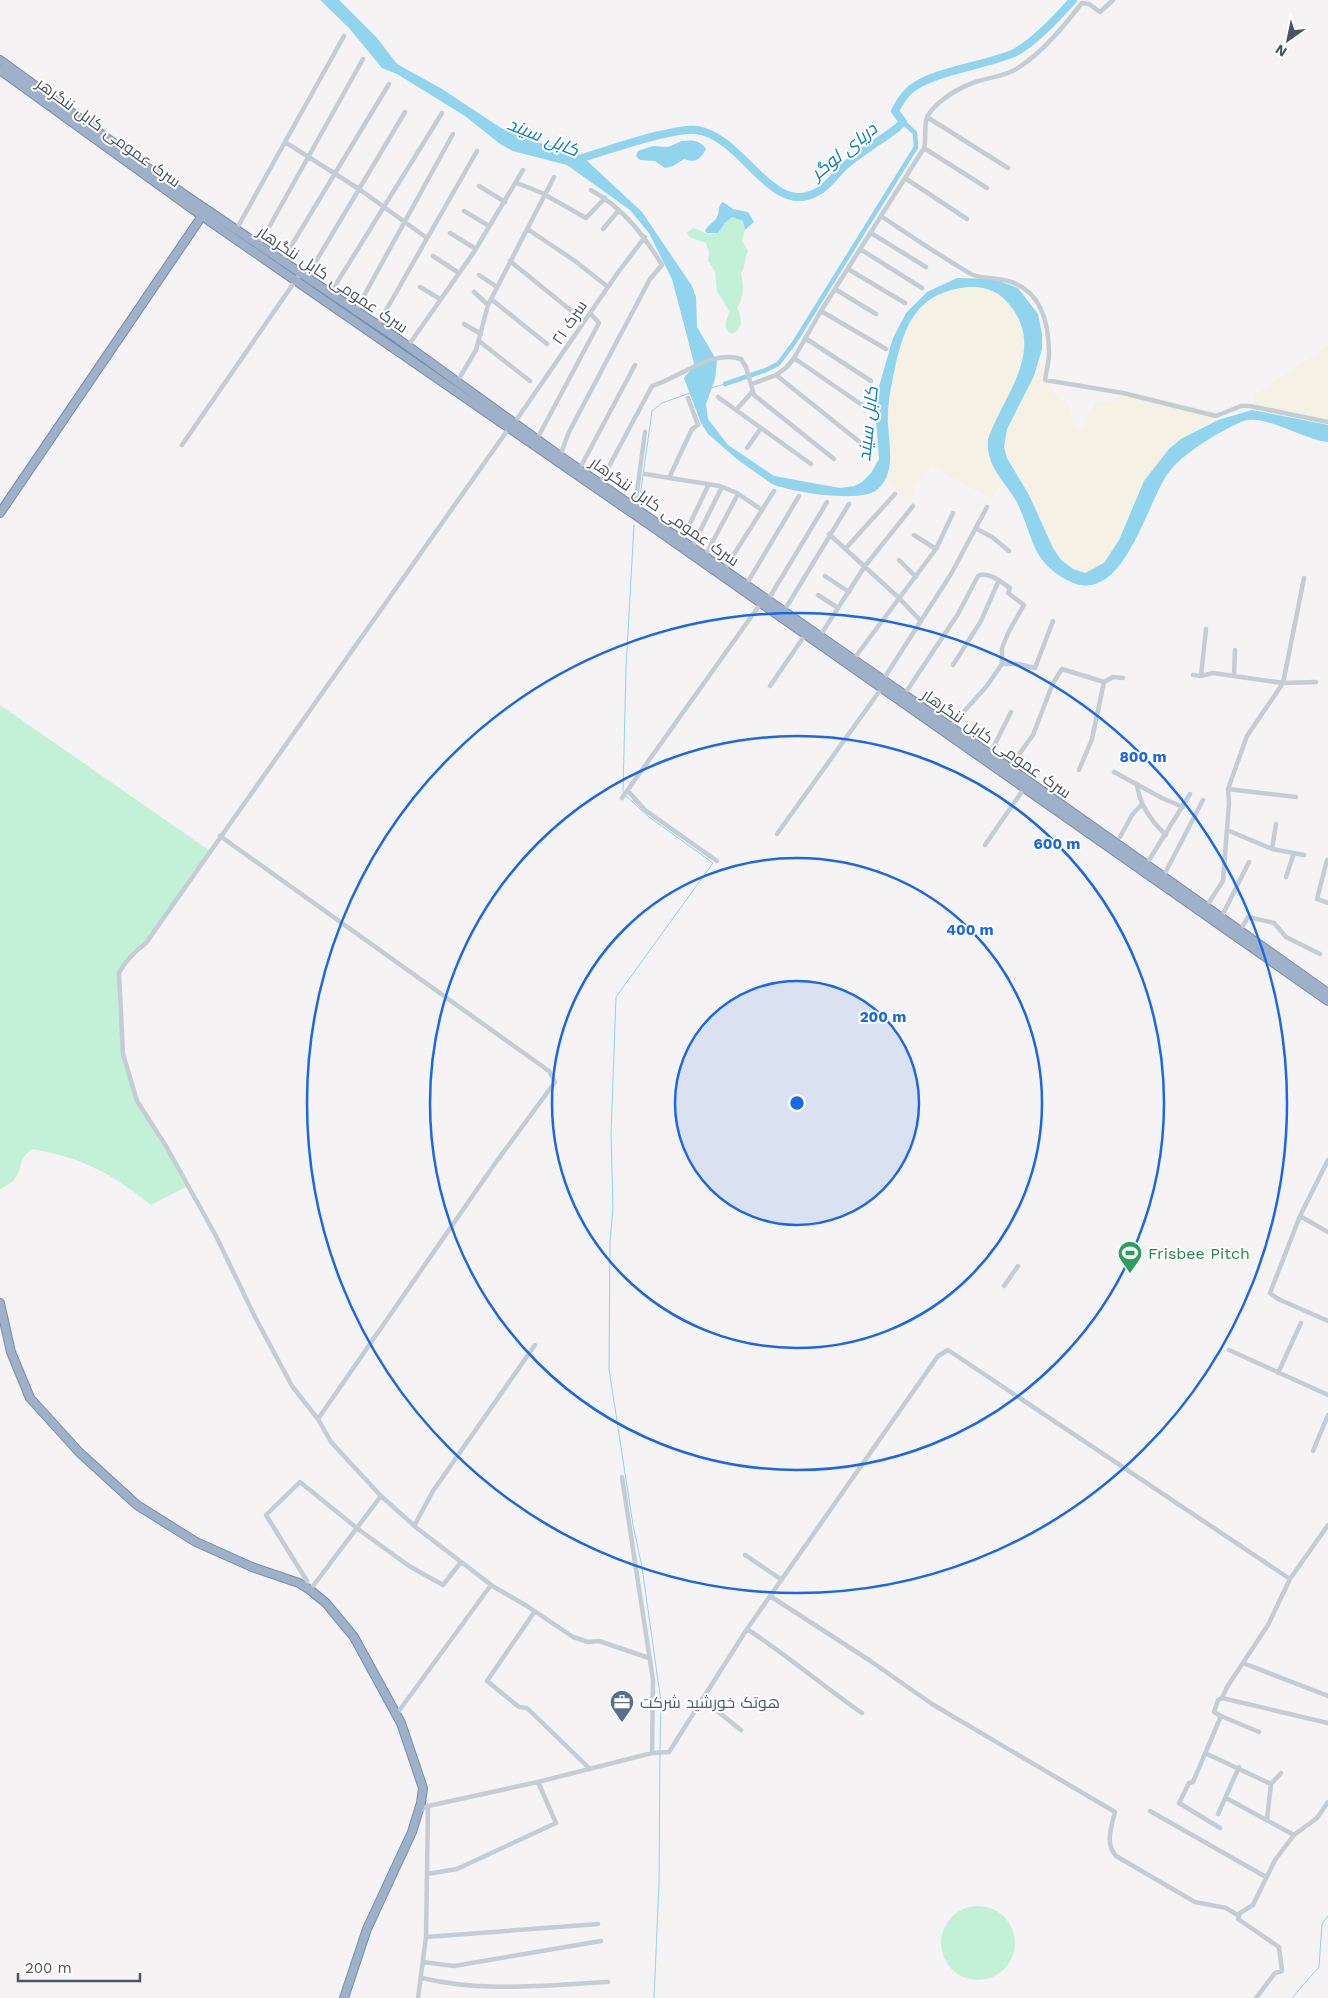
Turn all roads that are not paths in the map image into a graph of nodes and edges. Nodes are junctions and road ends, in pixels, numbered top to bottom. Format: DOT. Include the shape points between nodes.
graph roads {
  1 [pos="1113,0"];
  2 [pos="344,36"];
  3 [pos="363,59"];
  4 [pos="0,60"];
  5 [pos="0,70"];
  6 [pos="389,84"];
  7 [pos="405,112"];
  8 [pos="442,113"];
  9 [pos="927,117"];
  10 [pos="453,134"];
  11 [pos="285,142"];
  12 [pos="924,148"];
  13 [pos="477,151"];
  14 [pos="309,155"];
  15 [pos="1008,168"];
  16 [pos="523,170"];
  17 [pos="336,173"];
  18 [pos="554,178"];
  19 [pos="905,178"];
  20 [pos="516,183"];
  21 [pos="479,186"];
  22 [pos="987,188"];
  23 [pos="359,189"];
  24 [pos="591,190"];
  25 [pos="546,195"];
  26 [pos="605,198"];
  27 [pos="505,202"];
  28 [pos="384,207"];
  29 [pos="619,210"];
  30 [pos="464,211"];
  31 [pos="205,213"];
  32 [pos="881,216"];
  33 [pos="968,219"];
  34 [pos="405,223"];
  35 [pos="489,226"];
  36 [pos="603,229"];
  37 [pos="236,230"];
  38 [pos="529,230"];
  39 [pos="450,233"];
  40 [pos="870,233"];
  41 [pos="645,237"];
  42 [pos="427,238"];
  43 [pos="259,246"];
  44 [pos="476,249"];
  45 [pos="860,249"];
  46 [pos="433,256"];
  47 [pos="282,261"];
  48 [pos="510,261"];
  49 [pos="926,267"];
  50 [pos="848,269"];
  51 [pos="459,273"];
  52 [pos="479,275"];
  53 [pos="301,278"];
  54 [pos="420,287"];
  55 [pos="497,287"];
  56 [pos="608,287"];
  57 [pos="922,288"];
  58 [pos="835,289"];
  59 [pos="474,292"];
  60 [pos="330,294"];
  61 [pos="440,299"];
  62 [pos="491,299"];
  63 [pos="905,303"];
  64 [pos="488,305"];
  65 [pos="821,311"];
  66 [pos="355,312"];
  67 [pos="574,312"];
  68 [pos="590,313"];
  69 [pos="876,314"];
  70 [pos="464,324"];
  71 [pos="377,326"];
  72 [pos="480,334"];
  73 [pos="805,338"];
  74 [pos="478,341"];
  75 [pos="547,344"];
  76 [pos="408,346"];
  77 [pos="886,349"];
  78 [pos="794,358"];
  79 [pos="634,365"];
  80 [pos="776,375"];
  81 [pos="750,379"];
  82 [pos="530,380"];
  83 [pos="871,381"];
  84 [pos="457,382"];
  85 [pos="752,392"];
  86 [pos="718,397"];
  87 [pos="688,398"];
  88 [pos="862,405"];
  89 [pos="736,410"];
  90 [pos="1328,422"];
  91 [pos="512,424"];
  92 [pos="761,428"];
  93 [pos="645,432"];
  94 [pos="536,439"];
  95 [pos="182,445"];
  96 [pos="747,448"];
  97 [pos="871,451"];
  98 [pos="560,456"];
  99 [pos="834,459"];
  100 [pos="811,464"];
  101 [pos="580,468"];
  102 [pos="645,474"];
  103 [pos="669,478"];
  104 [pos="600,482"];
  105 [pos="709,484"];
  106 [pos="722,487"];
  107 [pos="774,491"];
  108 [pos="738,494"];
  109 [pos="895,494"];
  110 [pos="799,496"];
  111 [pos="827,502"];
  112 [pos="849,504"];
  113 [pos="913,506"];
  114 [pos="987,506"];
  115 [pos="635,507"];
  116 [pos="762,510"];
  117 [pos="0,513"];
  118 [pos="953,513"];
  119 [pos="976,529"];
  120 [pos="829,534"];
  121 [pos="914,535"];
  122 [pos="682,540"];
  123 [pos="692,547"];
  124 [pos="846,548"];
  125 [pos="936,549"];
  126 [pos="1009,551"];
  127 [pos="705,556"];
  128 [pos="899,560"];
  129 [pos="865,566"];
  130 [pos="724,570"];
  131 [pos="826,576"];
  132 [pos="916,577"];
  133 [pos="1304,578"];
  134 [pos="999,580"];
  135 [pos="746,585"];
  136 [pos="849,592"];
  137 [pos="818,595"];
  138 [pos="899,598"];
  139 [pos="764,601"];
  140 [pos="838,608"];
  141 [pos="784,611"];
  142 [pos="1053,621"];
  143 [pos="921,622"];
  144 [pos="1206,630"];
  145 [pos="806,635"];
  146 [pos="820,636"];
  147 [pos="1235,650"];
  148 [pos="853,660"];
  149 [pos="1002,664"];
  150 [pos="953,665"];
  151 [pos="1193,675"];
  152 [pos="1201,676"];
  153 [pos="1234,676"];
  154 [pos="1123,678"];
  155 [pos="1104,682"];
  156 [pos="1316,682"];
  157 [pos="1283,683"];
  158 [pos="882,684"];
  159 [pos="770,686"];
  160 [pos="904,696"];
  161 [pos="1011,712"];
  162 [pos="950,726"];
  163 [pos="990,754"];
  164 [pos="1010,768"];
  165 [pos="1079,770"];
  166 [pos="1114,772"];
  167 [pos="1137,784"];
  168 [pos="1027,785"];
  169 [pos="1228,789"];
  170 [pos="628,791"];
  171 [pos="1190,794"];
  172 [pos="622,798"];
  173 [pos="1296,798"];
  174 [pos="1203,800"];
  175 [pos="1142,804"];
  176 [pos="1183,807"];
  177 [pos="1276,824"];
  178 [pos="1227,830"];
  179 [pos="777,834"];
  180 [pos="1166,834"];
  181 [pos="220,836"];
  182 [pos="1120,836"];
  183 [pos="985,845"];
  184 [pos="1272,849"];
  185 [pos="1294,853"];
  186 [pos="1304,855"];
  187 [pos="1327,860"];
  188 [pos="716,862"];
  189 [pos="1249,862"];
  190 [pos="1146,865"];
  191 [pos="1286,877"];
  192 [pos="1163,878"];
  193 [pos="1328,903"];
  194 [pos="1206,908"];
  195 [pos="1221,918"];
  196 [pos="1240,931"];
  197 [pos="1320,954"];
  198 [pos="1328,993"];
  199 [pos="1328,1002"];
  200 [pos="1328,1160"];
  201 [pos="1300,1216"];
  202 [pos="1328,1232"];
  203 [pos="1018,1266"];
  204 [pos="1004,1286"];
  205 [pos="0,1303"];
  206 [pos="1328,1321"];
  207 [pos="1301,1323"];
  208 [pos="535,1345"];
  209 [pos="1229,1350"];
  210 [pos="1278,1373"];
  211 [pos="1328,1396"];
  212 [pos="1328,1415"];
  213 [pos="318,1419"];
  214 [pos="1313,1451"];
  215 [pos="622,1478"];
  216 [pos="381,1496"];
  217 [pos="1328,1525"];
  218 [pos="414,1526"];
  219 [pos="358,1529"];
  220 [pos="745,1555"];
  221 [pos="461,1562"];
  222 [pos="782,1580"];
  223 [pos="1290,1580"];
  224 [pos="491,1585"];
  225 [pos="308,1589"];
  226 [pos="770,1596"];
  227 [pos="535,1611"];
  228 [pos="747,1629"];
  229 [pos="649,1658"];
  230 [pos="1243,1663"];
  231 [pos="1328,1696"];
  232 [pos="1222,1698"];
  233 [pos="702,1699"];
  234 [pos="862,1713"];
  235 [pos="396,1715"];
  236 [pos="1221,1716"];
  237 [pos="1328,1723"];
  238 [pos="741,1730"];
  239 [pos="1259,1732"];
  240 [pos="1205,1753"];
  241 [pos="652,1754"];
  242 [pos="1239,1767"];
  243 [pos="590,1768"];
  244 [pos="1281,1772"];
  245 [pos="538,1782"];
  246 [pos="1271,1784"];
  247 [pos="1226,1798"];
  248 [pos="1328,1802"];
  249 [pos="428,1806"];
  250 [pos="419,1811"];
  251 [pos="1150,1811"];
  252 [pos="1218,1814"];
  253 [pos="1266,1819"];
  254 [pos="1220,1828"];
  255 [pos="1294,1835"];
  256 [pos="427,1874"];
  257 [pos="1266,1876"];
  258 [pos="1239,1916"];
  259 [pos="598,1924"];
  260 [pos="426,1937"];
  261 [pos="601,1941"];
  262 [pos="423,1962"];
  263 [pos="422,1978"];
  264 [pos="608,1982"];
  265 [pos="344,1998"];
  266 [pos="418,1998"];
  267 [pos="1256,1998"];
  1 -- 9 [label="street" via="1100,12 1082,3 1059,32 1017,69 962,88 947,97"];
  2 -- 11 [label="street"];
  3 -- 14 [label="street"];
  4 -- 31 [label="highway, سرک عمومی کابل ننگرهار"];
  5 -- 31 [label="highway, سرک عمومی کابل ننگرهر"];
  6 -- 17 [label="street"];
  7 -- 23 [label="street"];
  8 -- 28 [label="street"];
  9 -- 12 [label="street"];
  9 -- 15 [label="street"];
  10 -- 34 [label="street"];
  11 -- 14 [label="street"];
  11 -- 37 [label="street"];
  12 -- 19 [label="street"];
  12 -- 22 [label="street"];
  13 -- 42 [label="street"];
  14 -- 17 [label="street"];
  14 -- 43 [label="street"];
  16 -- 20 [label="street"];
  17 -- 23 [label="street"];
  17 -- 47 [label="street"];
  18 -- 25 [label="street"];
  19 -- 32 [label="street"];
  19 -- 33 [label="street"];
  20 -- 25 [label="street"];
  20 -- 27 [label="street"];
  21 -- 27 [label="street"];
  23 -- 28 [label="street"];
  23 -- 53 [label="street"];
  24 -- 26 [label="street"];
  25 -- 26 [label="street" via="586,218"];
  25 -- 38 [label="street"];
  26 -- 29 [label="street"];
  27 -- 35 [label="street"];
  28 -- 34 [label="street"];
  28 -- 60 [label="street"];
  29 -- 36 [label="street"];
  29 -- 41 [label="street"];
  30 -- 35 [label="street"];
  31 -- 37 [label="highway, سرک عمومی کابل ننگرهار"];
  31 -- 53 [label="highway, سرک عمومی کابل ننگرهار"];
  31 -- 117 [label="highway"];
  32 -- 40 [label="street"];
  32 -- 90 [label="street" via="971,275 1018,284 1030,293 1040,306 1048,328 1049,356 1045,380 1123,393 1216,416 1241,406 1250,406"];
  34 -- 42 [label="street"];
  34 -- 66 [label="street"];
  35 -- 44 [label="street"];
  37 -- 43 [label="highway, سرک عمومی کابل ننگرهار"];
  38 -- 48 [label="street"];
  38 -- 56 [label="street"];
  39 -- 44 [label="street"];
  40 -- 45 [label="street"];
  40 -- 49 [label="street"];
  41 -- 56 [label="street, سرک ۲۱"];
  41 -- 98 [label="street" via="662,265 650,279 569,432"];
  42 -- 71 [label="street"];
  43 -- 47 [label="highway, سرک عمومی کابل ننگرهار"];
  44 -- 51 [label="street"];
  45 -- 50 [label="street"];
  45 -- 57 [label="street"];
  46 -- 51 [label="street"];
  47 -- 53 [label="highway, سرک عمومی کابل ننگرهار"];
  48 -- 55 [label="street"];
  48 -- 67 [label="street"];
  50 -- 58 [label="street"];
  50 -- 63 [label="street"];
  51 -- 61 [label="street"];
  52 -- 55 [label="street"];
  53 -- 60 [label="highway, سرک عمومی کابل ننگرهار"];
  53 -- 91 [label="highway, سرک عمومی کابل ننگرهار"];
  53 -- 95 [label="street"];
  54 -- 61 [label="street"];
  55 -- 62 [label="street"];
  56 -- 68 [label="street, سرک ۲۱"];
  58 -- 65 [label="street"];
  58 -- 69 [label="street"];
  59 -- 64 [label="street"];
  60 -- 66 [label="highway, سرک عمومی کابل ننگرهار"];
  61 -- 76 [label="street"];
  62 -- 64 [label="street"];
  62 -- 75 [label="street"];
  64 -- 72 [label="street"];
  65 -- 73 [label="street"];
  65 -- 77 [label="street"];
  66 -- 71 [label="highway, سرک عمومی کابل ننگرهار"];
  68 -- 91 [label="street, سرک ۲۱"];
  68 -- 94 [label="street" via="599,323"];
  70 -- 72 [label="street"];
  71 -- 76 [label="highway, سرک عمومی کابل ننگرهار"];
  72 -- 74 [label="street"];
  73 -- 78 [label="street"];
  73 -- 83 [label="street"];
  74 -- 82 [label="street"];
  74 -- 84 [label="street" via="474,356"];
  76 -- 84 [label="highway, سرک عمومی کابل ننگرهار"];
  78 -- 80 [label="street"];
  78 -- 88 [label="street"];
  79 -- 101 [label="street"];
  80 -- 81 [label="street"];
  80 -- 97 [label="street"];
  81 -- 85 [label="street"];
  81 -- 104 [label="street" via="741,359 719,358 652,386"];
  84 -- 91 [label="highway, سرک عمومی کابل ننگرهار"];
  85 -- 89 [label="street"];
  85 -- 99 [label="street"];
  86 -- 89 [label="street"];
  87 -- 103 [label="street" via="698,425 692,429"];
  89 -- 92 [label="street"];
  91 -- 94 [label="highway, سرک عمومی کابل ننگرهار"];
  91 -- 139 [label="highway, سرک عمومی کابل ننگرهار"];
  91 -- 181 [label="street, سرک ۲۱"];
  92 -- 96 [label="street"];
  92 -- 100 [label="street"];
  93 -- 115 [label="street"];
  94 -- 98 [label="highway, سرک عمومی کابل ننگرهار"];
  98 -- 101 [label="highway, سرک عمومی کابل ننگرهار"];
  101 -- 104 [label="highway, سرک عمومی کابل ننگرهار"];
  102 -- 103 [label="street"];
  103 -- 105 [label="street"];
  104 -- 115 [label="highway, سرک عمومی کابل ننگرهار"];
  105 -- 106 [label="street"];
  105 -- 122 [label="street"];
  106 -- 108 [label="street"];
  106 -- 123 [label="street"];
  107 -- 116 [label="street"];
  108 -- 116 [label="street"];
  108 -- 127 [label="street"];
  109 -- 124 [label="street"];
  110 -- 135 [label="street"];
  111 -- 139 [label="street"];
  112 -- 120 [label="street"];
  113 -- 129 [label="street"];
  114 -- 119 [label="street"];
  115 -- 122 [label="highway, سرک عمومی کابل ننگرهار"];
  116 -- 130 [label="street"];
  118 -- 125 [label="street"];
  119 -- 126 [label="street"];
  119 -- 143 [label="street"];
  120 -- 124 [label="street"];
  120 -- 141 [label="street"];
  121 -- 125 [label="street"];
  122 -- 123 [label="highway, سرک عمومی کابل ننگرهار"];
  123 -- 127 [label="highway, سرک عمومی کابل ننگرهار"];
  124 -- 129 [label="street"];
  125 -- 132 [label="street"];
  127 -- 130 [label="highway, سرک عمومی کابل ننگرهار"];
  128 -- 132 [label="street"];
  129 -- 136 [label="street"];
  129 -- 138 [label="street"];
  130 -- 135 [label="highway, سرک عمومی کابل ننگرهار"];
  131 -- 136 [label="street"];
  132 -- 138 [label="street"];
  133 -- 157 [label="street"];
  134 -- 149 [label="street" via="1010,588 1008,593 1024,605 1008,631 1002,648"];
  134 -- 150 [label="street" via="981,621"];
  134 -- 160 [label="street" via="990,575 978,576 958,614"];
  135 -- 139 [label="highway, سرک عمومی کابل ننگرهار"];
  136 -- 140 [label="street"];
  137 -- 140 [label="street"];
  138 -- 143 [label="street"];
  138 -- 148 [label="street"];
  139 -- 141 [label="highway, سرک عمومی کابل ننگرهار"];
  139 -- 145 [label="highway, سرک عمومی کابل ننگرهار"];
  139 -- 170 [label="street"];
  140 -- 146 [label="street"];
  141 -- 146 [label="highway, سرک عمومی کابل ننگرهار"];
  142 -- 149 [label="street" via="1034,668"];
  143 -- 158 [label="street"];
  144 -- 152 [label="street"];
  145 -- 158 [label="highway, سرک عمومی کابل ننگرهار"];
  145 -- 159 [label="street"];
  146 -- 148 [label="highway, سرک عمومی کابل ننگرهار"];
  147 -- 153 [label="street"];
  148 -- 158 [label="highway, سرک عمومی کابل ننگرهار"];
  149 -- 162 [label="street" via="986,687"];
  151 -- 152 [label="street"];
  152 -- 153 [label="street" via="1213,673"];
  153 -- 157 [label="street"];
  154 -- 155 [label="street" via="1113,677"];
  155 -- 164 [label="street" via="1062,669 1053,683 1033,735"];
  155 -- 165 [label="street" via="1092,739"];
  156 -- 157 [label="street"];
  157 -- 169 [label="street" via="1246,736"];
  158 -- 160 [label="highway, سرک عمومی کابل ننگرهار"];
  158 -- 168 [label="highway, سرک عمومی کابل ننگرهار"];
  158 -- 179 [label="street"];
  160 -- 162 [label="highway, سرک عمومی کابل ننگرهار"];
  161 -- 163 [label="street"];
  162 -- 163 [label="highway, سرک عمومی کابل ننگرهار"];
  163 -- 164 [label="highway, سرک عمومی کابل ننگرهار"];
  164 -- 168 [label="highway, سرک عمومی کابل ننگرهار"];
  166 -- 167 [label="street"];
  167 -- 175 [label="street"];
  167 -- 176 [label="street"];
  168 -- 183 [label="street"];
  168 -- 190 [label="highway, سرک عمومی کابل ننگرهار"];
  168 -- 199 [label="highway, سرک عمومی کابل ننگرهار"];
  169 -- 173 [label="street"];
  169 -- 178 [label="street"];
  170 -- 172 [label="street"];
  170 -- 188 [label="street" via="645,810"];
  171 -- 176 [label="street"];
  174 -- 192 [label="street"];
  175 -- 180 [label="street" via="1153,822"];
  175 -- 182 [label="street"];
  176 -- 180 [label="street"];
  177 -- 184 [label="street"];
  178 -- 184 [label="street"];
  178 -- 194 [label="street" via="1222,881"];
  180 -- 190 [label="street"];
  181 -- 213 [label="street, سرک ۲۱" via="146,943 124,963 119,974 123,1054 137,1101 216,1236 292,1386"];
  181 -- 213 [label="street" via="549,1071 555,1082"];
  184 -- 185 [label="street"];
  185 -- 186 [label="street"];
  185 -- 191 [label="street"];
  187 -- 193 [label="street" via="1317,899"];
  189 -- 195 [label="street"];
  190 -- 192 [label="highway, سرک عمومی کابل ننگرهار"];
  192 -- 194 [label="highway, سرک عمومی کابل ننگرهار"];
  194 -- 195 [label="highway, سرک عمومی کابل ننگرهار"];
  195 -- 196 [label="highway, سرک عمومی کابل ننگرهار"];
  196 -- 197 [label="street" via="1248,918 1274,923 1286,937"];
  196 -- 198 [label="highway, سرک عمومی کابل ننگرهار"];
  200 -- 201 [label="street"];
  201 -- 202 [label="street"];
  201 -- 206 [label="street" via="1270,1293"];
  203 -- 204 [label="street"];
  205 -- 225 [label="highway" via="11,1352 30,1398 79,1452 137,1505 196,1542"];
  207 -- 210 [label="street"];
  208 -- 218 [label="street" via="433,1491"];
  209 -- 210 [label="street"];
  210 -- 211 [label="street"];
  212 -- 214 [label="street"];
  213 -- 216 [label="street, سرک ۲۱" via="331,1442"];
  215 -- 229 [label="street"];
  216 -- 218 [label="street, سرک ۲۱"];
  216 -- 219 [label="street"];
  217 -- 223 [label="street"];
  218 -- 221 [label="street, سرک ۲۱"];
  219 -- 221 [label="street" via="409,1566 443,1585"];
  219 -- 225 [label="street"];
  219 -- 225 [label="street" via="300,1482 266,1515 307,1581"];
  220 -- 222 [label="street"];
  221 -- 224 [label="street, سرک ۲۱"];
  222 -- 223 [label="street" via="938,1356 948,1350"];
  222 -- 226 [label="street"];
  223 -- 230 [label="street" via="1268,1625"];
  224 -- 227 [label="street, سرک ۲۱"];
  224 -- 235 [label="street"];
  225 -- 235 [label="highway" via="326,1604 354,1637"];
  226 -- 228 [label="street"];
  226 -- 258 [label="street" via="932,1704 1115,1812 1109,1839 1116,1856 1195,1902 1226,1908"];
  227 -- 229 [label="street, سرک ۲۱" via="573,1637 588,1642 599,1641"];
  227 -- 243 [label="street" via="487,1681 519,1707 528,1708"];
  228 -- 233 [label="street"];
  228 -- 234 [label="street"];
  229 -- 241 [label="street" via="653,1680"];
  230 -- 231 [label="street"];
  230 -- 232 [label="street"];
  232 -- 236 [label="street" via="1214,1712"];
  232 -- 237 [label="street"];
  233 -- 238 [label="street"];
  233 -- 241 [label="street" via="669,1752"];
  235 -- 250 [label="highway" via="423,1788"];
  236 -- 239 [label="street"];
  236 -- 240 [label="street"];
  240 -- 242 [label="street"];
  240 -- 254 [label="street" via="1194,1782 1189,1783 1179,1804"];
  241 -- 243 [label="street"];
  242 -- 246 [label="street"];
  242 -- 247 [label="street"];
  243 -- 245 [label="street"];
  244 -- 246 [label="street"];
  245 -- 249 [label="street"];
  245 -- 256 [label="street" via="556,1823 457,1869"];
  246 -- 253 [label="street"];
  247 -- 252 [label="street"];
  247 -- 253 [label="street"];
  248 -- 255 [label="street" via="1316,1818"];
  249 -- 250 [label="street"];
  249 -- 256 [label="street"];
  250 -- 265 [label="highway" via="366,1929"];
  251 -- 257 [label="street"];
  253 -- 255 [label="street"];
  255 -- 257 [label="street"];
  256 -- 260 [label="street"];
  257 -- 258 [label="street" via="1253,1905"];
  258 -- 267 [label="street" via="1238,1919 1279,1947 1282,1970 1275,1973"];
  259 -- 260 [label="street"];
  260 -- 262 [label="street"];
  261 -- 262 [label="street" via="454,1966"];
  262 -- 263 [label="street"];
  263 -- 264 [label="street" via="452,1985 499,1988"];
  263 -- 266 [label="street"];
}
